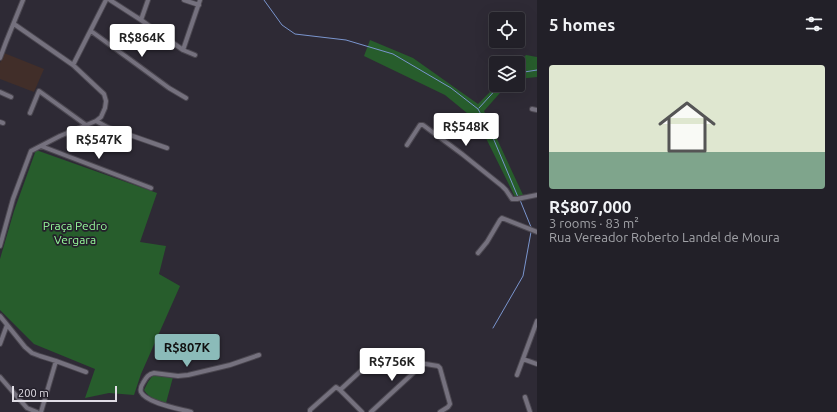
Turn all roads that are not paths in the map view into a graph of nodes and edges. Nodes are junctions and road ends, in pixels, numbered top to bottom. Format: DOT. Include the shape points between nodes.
graph roads {
  1 [pos="23,0"];
  2 [pos="106,0"];
  3 [pos="110,0"];
  4 [pos="148,0"];
  5 [pos="184,0"];
  6 [pos="200,0"];
  7 [pos="199,5"];
  8 [pos="141,20"];
  9 [pos="14,24"];
  10 [pos="90,31"];
  11 [pos="183,50"];
  12 [pos="195,55"];
  13 [pos="0,58"];
  14 [pos="73,65"];
  15 [pos="0,92"];
  16 [pos="11,97"];
  17 [pos="186,98"];
  18 [pos="532,109"];
  19 [pos="537,110"];
  20 [pos="30,113"];
  21 [pos="96,121"];
  22 [pos="86,126"];
  23 [pos="407,145"];
  24 [pos="41,146"];
  25 [pos="167,148"];
  26 [pos="151,188"];
  27 [pos="537,195"];
  28 [pos="537,232"];
  29 [pos="0,246"];
  30 [pos="478,253"];
  31 [pos="0,316"];
  32 [pos="537,322"];
  33 [pos="7,325"];
  34 [pos="0,344"];
  35 [pos="259,355"];
  36 [pos="523,359"];
  37 [pos="56,361"];
  38 [pos="423,364"];
  39 [pos="537,364"];
  40 [pos="86,372"];
  41 [pos="517,375"];
  42 [pos="0,377"];
  43 [pos="340,390"];
  44 [pos="525,397"];
  45 [pos="37,412"];
  46 [pos="41,412"];
  47 [pos="191,412"];
  48 [pos="310,412"];
  49 [pos="362,412"];
  50 [pos="371,412"];
  51 [pos="440,412"];
  52 [pos="530,412"];
  1 -- 9 [label="street"];
  2 -- 10 [label="street"];
  3 -- 8 [label="street"];
  4 -- 8 [label="street"];
  5 -- 7 [label="street"];
  6 -- 7 [label="street"];
  7 -- 11 [label="street"];
  8 -- 11 [label="street"];
  9 -- 13 [label="street"];
  9 -- 14 [label="street"];
  10 -- 14 [label="street"];
  10 -- 17 [label="street"];
  11 -- 12 [label="street"];
  14 -- 21 [label="street" via="104,94 105,108"];
  15 -- 16 [label="street"];
  18 -- 19 [label="street"];
  20 -- 22 [label="street" via="40,90"];
  21 -- 22 [label="street"];
  21 -- 25 [label="street"];
  22 -- 24 [label="street"];
  23 -- 27 [label="street" via="420,125 423,125 502,186 512,199"];
  24 -- 26 [label="street"];
  24 -- 29 [label="street" via="30,151"];
  28 -- 30 [label="street" via="502,218"];
  31 -- 33 [label="street"];
  32 -- 36 [label="street"];
  33 -- 34 [label="street"];
  33 -- 37 [label="street" via="25,347 40,356"];
  35 -- 47 [label="street" via="188,375 154,373 147,376 140,389 145,396 158,403"];
  36 -- 39 [label="street"];
  36 -- 41 [label="street"];
  37 -- 40 [label="street"];
  37 -- 46 [label="street"];
  38 -- 43 [label="street" via="377,356"];
  38 -- 50 [label="street"];
  38 -- 51 [label="street" via="440,368 450,404"];
  42 -- 45 [label="street" via="28,409"];
  43 -- 48 [label="street" via="334,388"];
  43 -- 49 [label="street"];
  44 -- 52 [label="street"];
}
